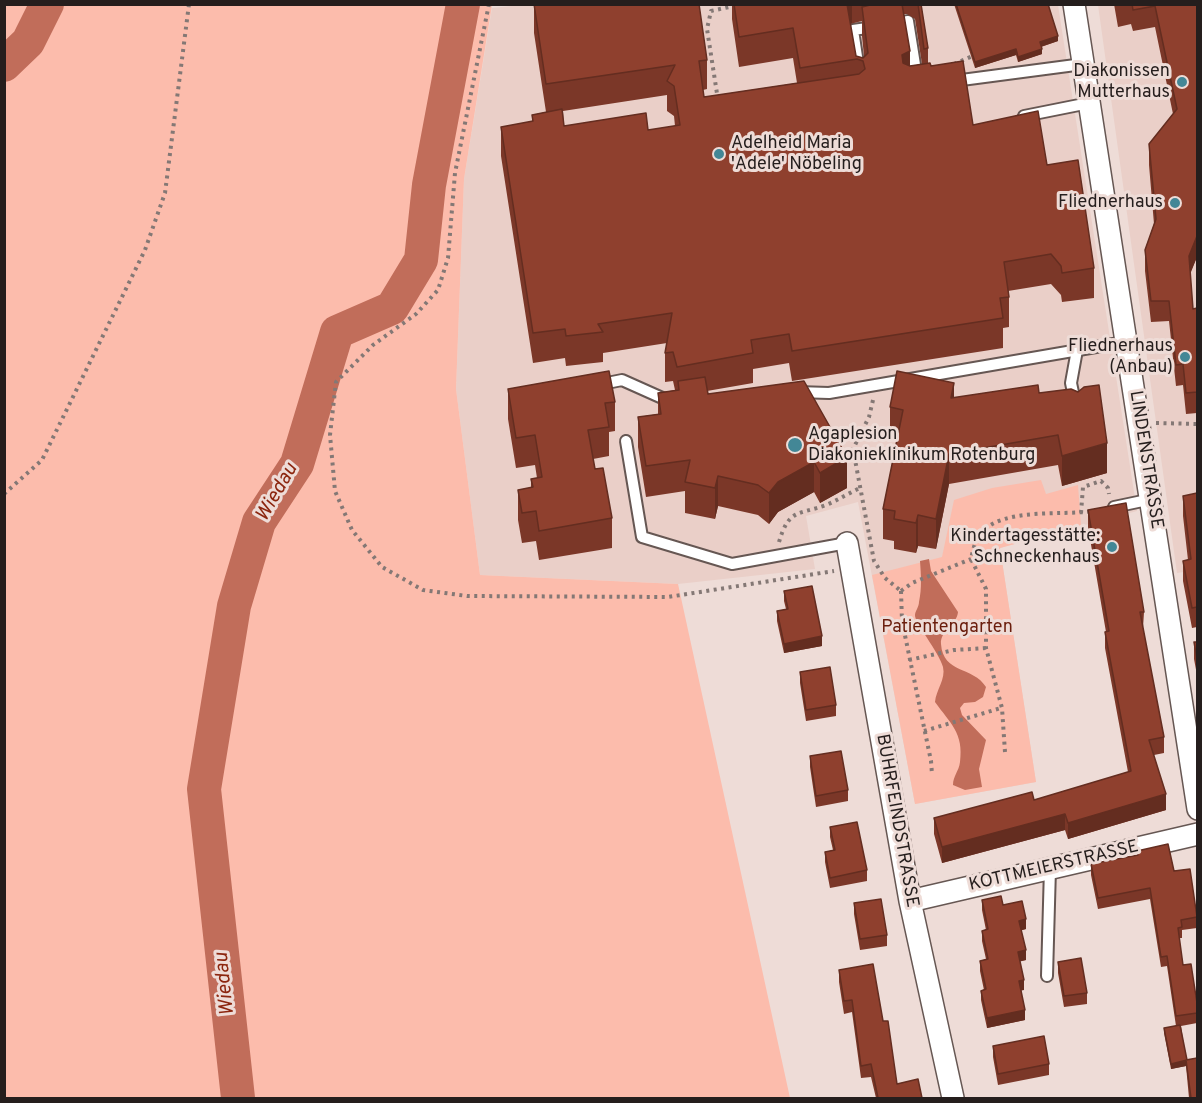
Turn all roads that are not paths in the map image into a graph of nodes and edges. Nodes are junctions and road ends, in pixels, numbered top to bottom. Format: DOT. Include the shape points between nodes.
graph roads {
  1 [pos="1074,4"];
  2 [pos="1083,64"];
  3 [pos="861,80"];
  4 [pos="942,83"];
  5 [pos="930,84"];
  6 [pos="1089,104"];
  7 [pos="1011,118"];
  8 [pos="1125,342"];
  9 [pos="1077,350"];
  10 [pos="588,387"];
  11 [pos="783,390"];
  12 [pos="676,404"];
  13 [pos="1077,415"];
  14 [pos="626,441"];
  15 [pos="1152,499"];
  16 [pos="1111,508"];
  17 [pos="848,543"];
  18 [pos="1197,809"];
  19 [pos="1197,834"];
  20 [pos="1050,868"];
  21 [pos="910,901"];
  22 [pos="1047,976"];
  23 [pos="953,1098"];
  1 -- 2 [label="street, LINDENSTRASSE"];
  2 -- 4 [label="lane"];
  2 -- 6 [label="street, LINDENSTRASSE"];
  3 -- 5 [label="lane" via="853,30 908,21 914,87"];
  6 -- 7 [label="lane"];
  6 -- 8 [label="street, LINDENSTRASSE"];
  8 -- 9 [label="lane"];
  8 -- 15 [label="street, LINDENSTRASSE"];
  9 -- 11 [label="lane" via="829,393"];
  9 -- 13 [label="lane" via="1071,383"];
  10 -- 12 [label="lane" via="622,380"];
  14 -- 17 [label="lane" via="642,537 732,564"];
  15 -- 16 [label="lane"];
  15 -- 18 [label="street, LINDENSTRASSE"];
  17 -- 21 [label="street, BUHRFEINDSTRASSE"];
  19 -- 20 [label="street, KOTTMEIERSTRASSE"];
  20 -- 21 [label="street, KOTTMEIERSTRASSE"];
  20 -- 22 [label="lane"];
  21 -- 23 [label="street, BUHRFEINDSTRASSE"];
}
